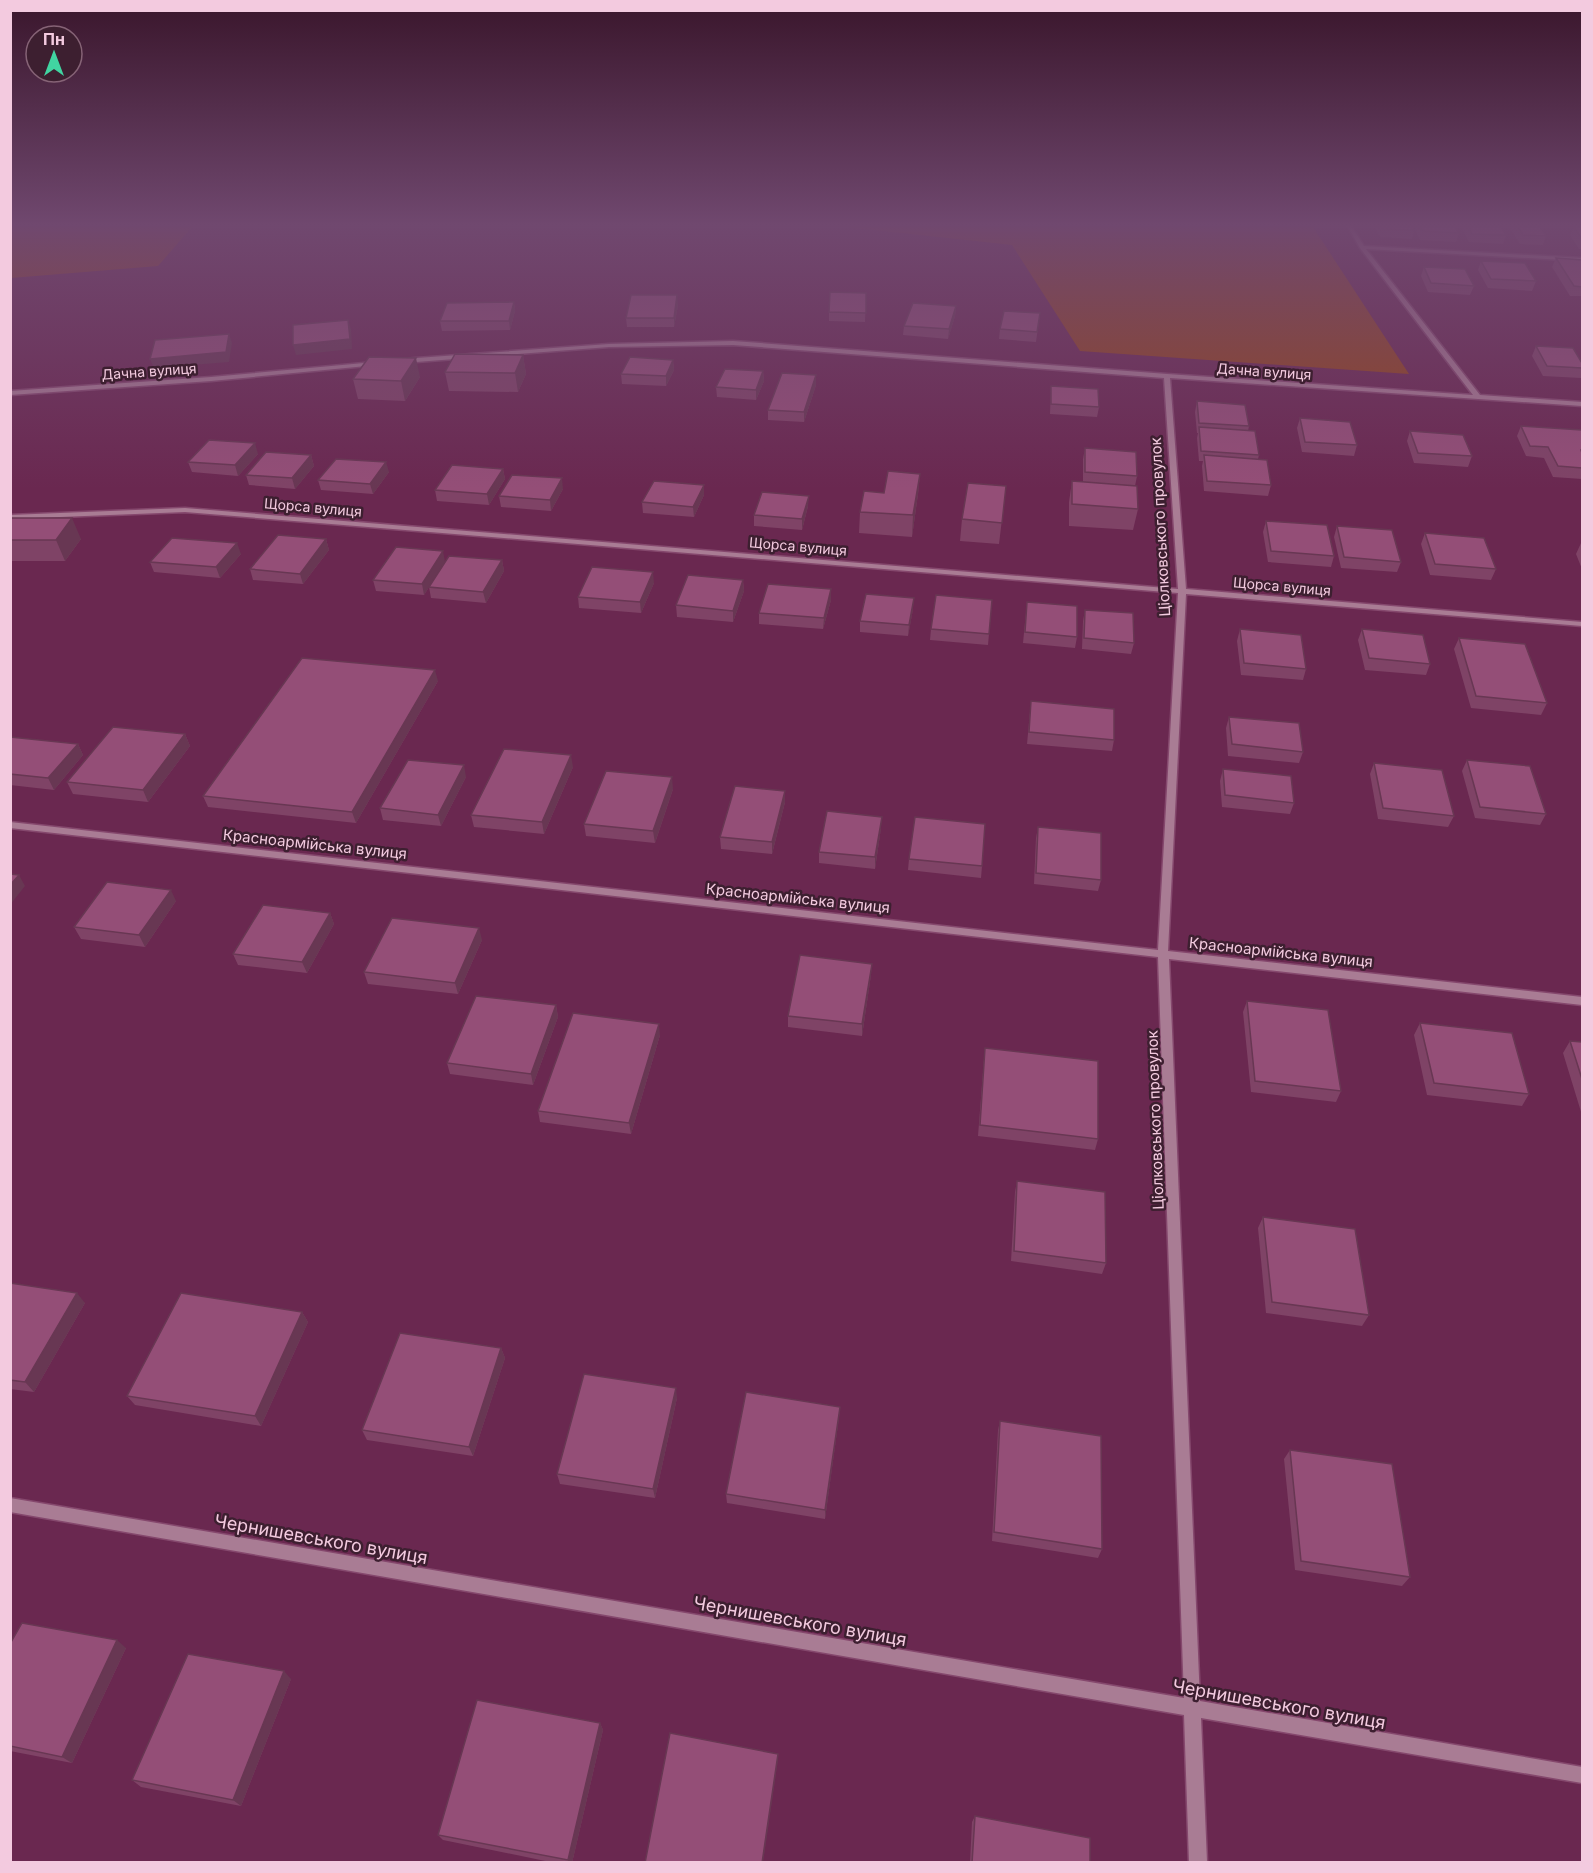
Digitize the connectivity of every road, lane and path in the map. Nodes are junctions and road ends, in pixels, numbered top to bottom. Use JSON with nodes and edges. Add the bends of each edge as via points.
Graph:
{"nodes":[{"id":1,"x":1414,"y":314,"type":"edge"},
{"id":2,"x":400,"y":362,"type":"edge"},
{"id":3,"x":388,"y":363,"type":"edge"},
{"id":4,"x":1167,"y":376,"type":"junction"},
{"id":5,"x":10,"y":393,"type":"edge"},
{"id":6,"x":1478,"y":397,"type":"junction"},
{"id":7,"x":1582,"y":404,"type":"edge"},
{"id":8,"x":10,"y":517,"type":"edge"},
{"id":9,"x":1182,"y":591,"type":"junction"},
{"id":10,"x":1582,"y":624,"type":"edge"},
{"id":11,"x":10,"y":825,"type":"edge"},
{"id":12,"x":1163,"y":954,"type":"junction"},
{"id":13,"x":1582,"y":1001,"type":"edge"},
{"id":14,"x":10,"y":1505,"type":"edge"},
{"id":15,"x":1192,"y":1709,"type":"junction"},
{"id":16,"x":1582,"y":1775,"type":"edge"},
{"id":17,"x":1198,"y":1863,"type":"edge"}],
"edges":[{"from":1,"to":6,"type":"street"},
{"from":2,"to":4,"type":"street","name":"Дачна вулиця","via":[[680,342]]},
{"from":3,"to":5,"type":"street","name":"Дачна вулиця"},
{"from":4,"to":6,"type":"street","name":"Дачна вулиця"},
{"from":4,"to":9,"type":"street","name":"Ціолковського провулок"},
{"from":6,"to":7,"type":"street","name":"Дачна вулиця"},
{"from":8,"to":9,"type":"street","name":"Щорса вулиця","via":[[185,510]]},
{"from":9,"to":10,"type":"street","name":"Щорса вулиця"},
{"from":9,"to":12,"type":"street","name":"Ціолковського провулок"},
{"from":11,"to":12,"type":"street","name":"Красноармійська вулиця"},
{"from":12,"to":13,"type":"street","name":"Красноармійська вулиця"},
{"from":12,"to":15,"type":"street","name":"Ціолковського провулок"},
{"from":14,"to":15,"type":"street","name":"Чернишевського вулиця"},
{"from":15,"to":16,"type":"street","name":"Чернишевського вулиця"},
{"from":15,"to":17,"type":"street","name":"Ціолковського провулок"}]}
